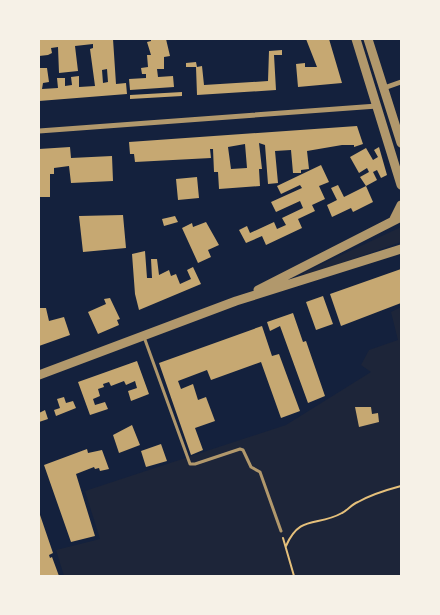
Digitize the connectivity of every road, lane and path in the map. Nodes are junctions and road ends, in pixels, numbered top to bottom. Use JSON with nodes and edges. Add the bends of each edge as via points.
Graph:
{"nodes":[{"id":1,"x":356,"y":39,"type":"edge"},
{"id":2,"x":368,"y":39,"type":"edge"},
{"id":3,"x":401,"y":82,"type":"edge"},
{"id":4,"x":384,"y":88,"type":"junction"},
{"id":5,"x":377,"y":106,"type":"junction"},
{"id":6,"x":39,"y":131,"type":"edge"},
{"id":7,"x":401,"y":143,"type":"edge"},
{"id":8,"x":401,"y":186,"type":"edge"},
{"id":9,"x":401,"y":205,"type":"edge"},
{"id":10,"x":401,"y":216,"type":"edge"},
{"id":11,"x":392,"y":222,"type":"junction"},
{"id":12,"x":401,"y":249,"type":"edge"},
{"id":13,"x":236,"y":302,"type":"junction"},
{"id":14,"x":144,"y":336,"type":"junction"},
{"id":15,"x":39,"y":375,"type":"edge"},
{"id":16,"x":401,"y":486,"type":"edge"},
{"id":17,"x":281,"y":531,"type":"joint"},
{"id":18,"x":286,"y":546,"type":"junction"},
{"id":19,"x":294,"y":576,"type":"edge"}],
"edges":[{"from":1,"to":5,"type":"street"},
{"from":2,"to":4,"type":"street"},
{"from":3,"to":4,"type":"street"},
{"from":4,"to":7,"type":"street"},
{"from":5,"to":6,"type":"street"},
{"from":5,"to":8,"type":"street"},
{"from":9,"to":11,"type":"street"},
{"from":10,"to":11,"type":"street"},
{"from":11,"to":13,"type":"street"},
{"from":12,"to":13,"type":"street"},
{"from":13,"to":14,"type":"street"},
{"from":14,"to":15,"type":"street"},
{"from":14,"to":17,"type":"lane","via":[[190,464],[243,450],[252,467],[260,472]]},
{"from":16,"to":18,"type":"path","via":[[356,502],[342,513],[304,524],[292,533]]},
{"from":17,"to":18,"type":"path"},
{"from":18,"to":19,"type":"path"}]}
